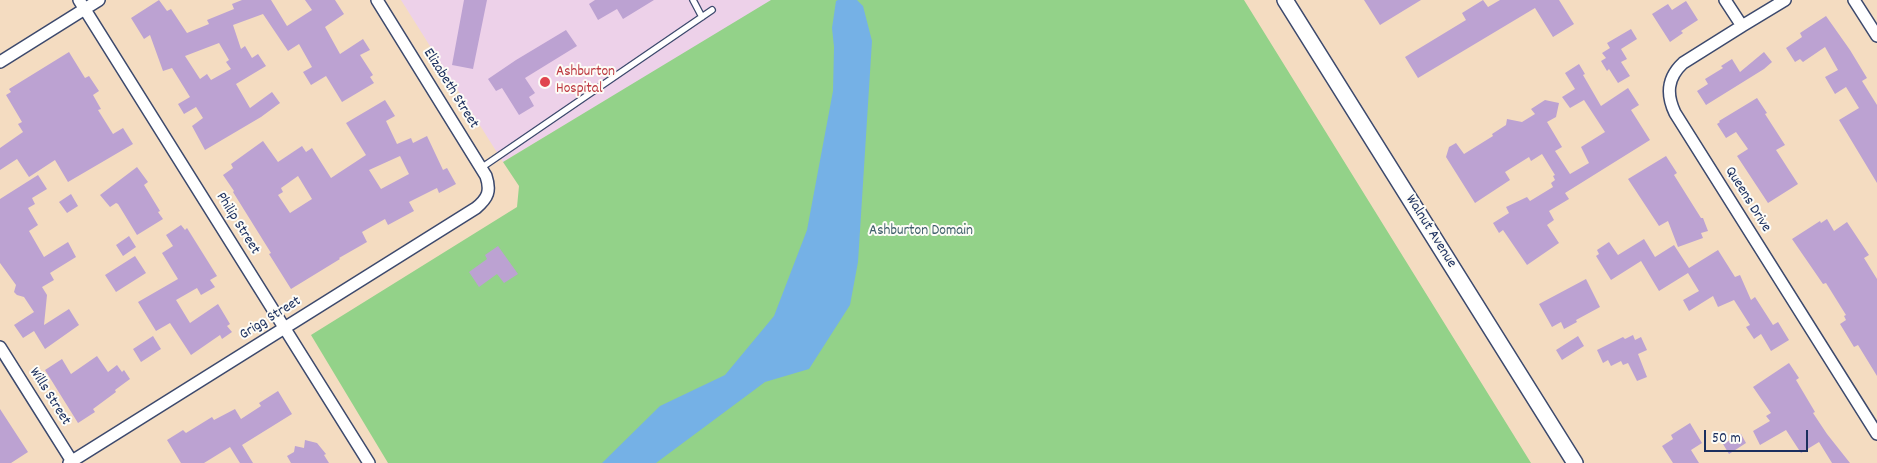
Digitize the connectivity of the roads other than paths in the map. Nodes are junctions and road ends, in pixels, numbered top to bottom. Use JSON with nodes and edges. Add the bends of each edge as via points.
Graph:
{"nodes":[{"id":1,"x":99,"y":0,"type":"edge"},
{"id":2,"x":377,"y":0,"type":"edge"},
{"id":3,"x":693,"y":0,"type":"edge"},
{"id":4,"x":1285,"y":0,"type":"edge"},
{"id":5,"x":1725,"y":0,"type":"edge"},
{"id":6,"x":1785,"y":0,"type":"edge"},
{"id":7,"x":1854,"y":0,"type":"edge"},
{"id":8,"x":82,"y":4,"type":"edge"},
{"id":9,"x":712,"y":10,"type":"dead end"},
{"id":10,"x":702,"y":17,"type":"junction"},
{"id":11,"x":1742,"y":26,"type":"junction"},
{"id":12,"x":1877,"y":36,"type":"edge"},
{"id":13,"x":0,"y":62,"type":"edge"},
{"id":14,"x":480,"y":168,"type":"junction"},
{"id":15,"x":487,"y":197,"type":"joint"},
{"id":16,"x":284,"y":328,"type":"junction"},
{"id":17,"x":0,"y":347,"type":"edge"},
{"id":18,"x":1877,"y":434,"type":"edge"},
{"id":19,"x":71,"y":462,"type":"edge"},
{"id":20,"x":369,"y":463,"type":"edge"},
{"id":21,"x":1575,"y":463,"type":"edge"}],
"edges":[{"from":1,"to":8,"type":"street"},
{"from":2,"to":14,"type":"street","name":"Elizabeth Street"},
{"from":3,"to":10,"type":"lane"},
{"from":4,"to":21,"type":"main road","name":"Walnut Avenue"},
{"from":5,"to":11,"type":"street"},
{"from":6,"to":11,"type":"street","name":"Queens Drive"},
{"from":7,"to":12,"type":"street"},
{"from":8,"to":13,"type":"street"},
{"from":8,"to":16,"type":"street","name":"Philip Street"},
{"from":9,"to":10,"type":"lane"},
{"from":10,"to":14,"type":"lane"},
{"from":11,"to":18,"type":"street","name":"Queens Drive","via":[[1676,69],[1671,78],[1670,102]]},
{"from":14,"to":15,"type":"street","name":"Elizabeth Street","via":[[489,185]]},
{"from":15,"to":16,"type":"street","name":"Grigg Street","via":[[476,208]]},
{"from":16,"to":19,"type":"street","name":"Grigg Street"},
{"from":16,"to":20,"type":"street","name":"Philip Street"},
{"from":17,"to":19,"type":"street","name":"Wills Street"}]}
